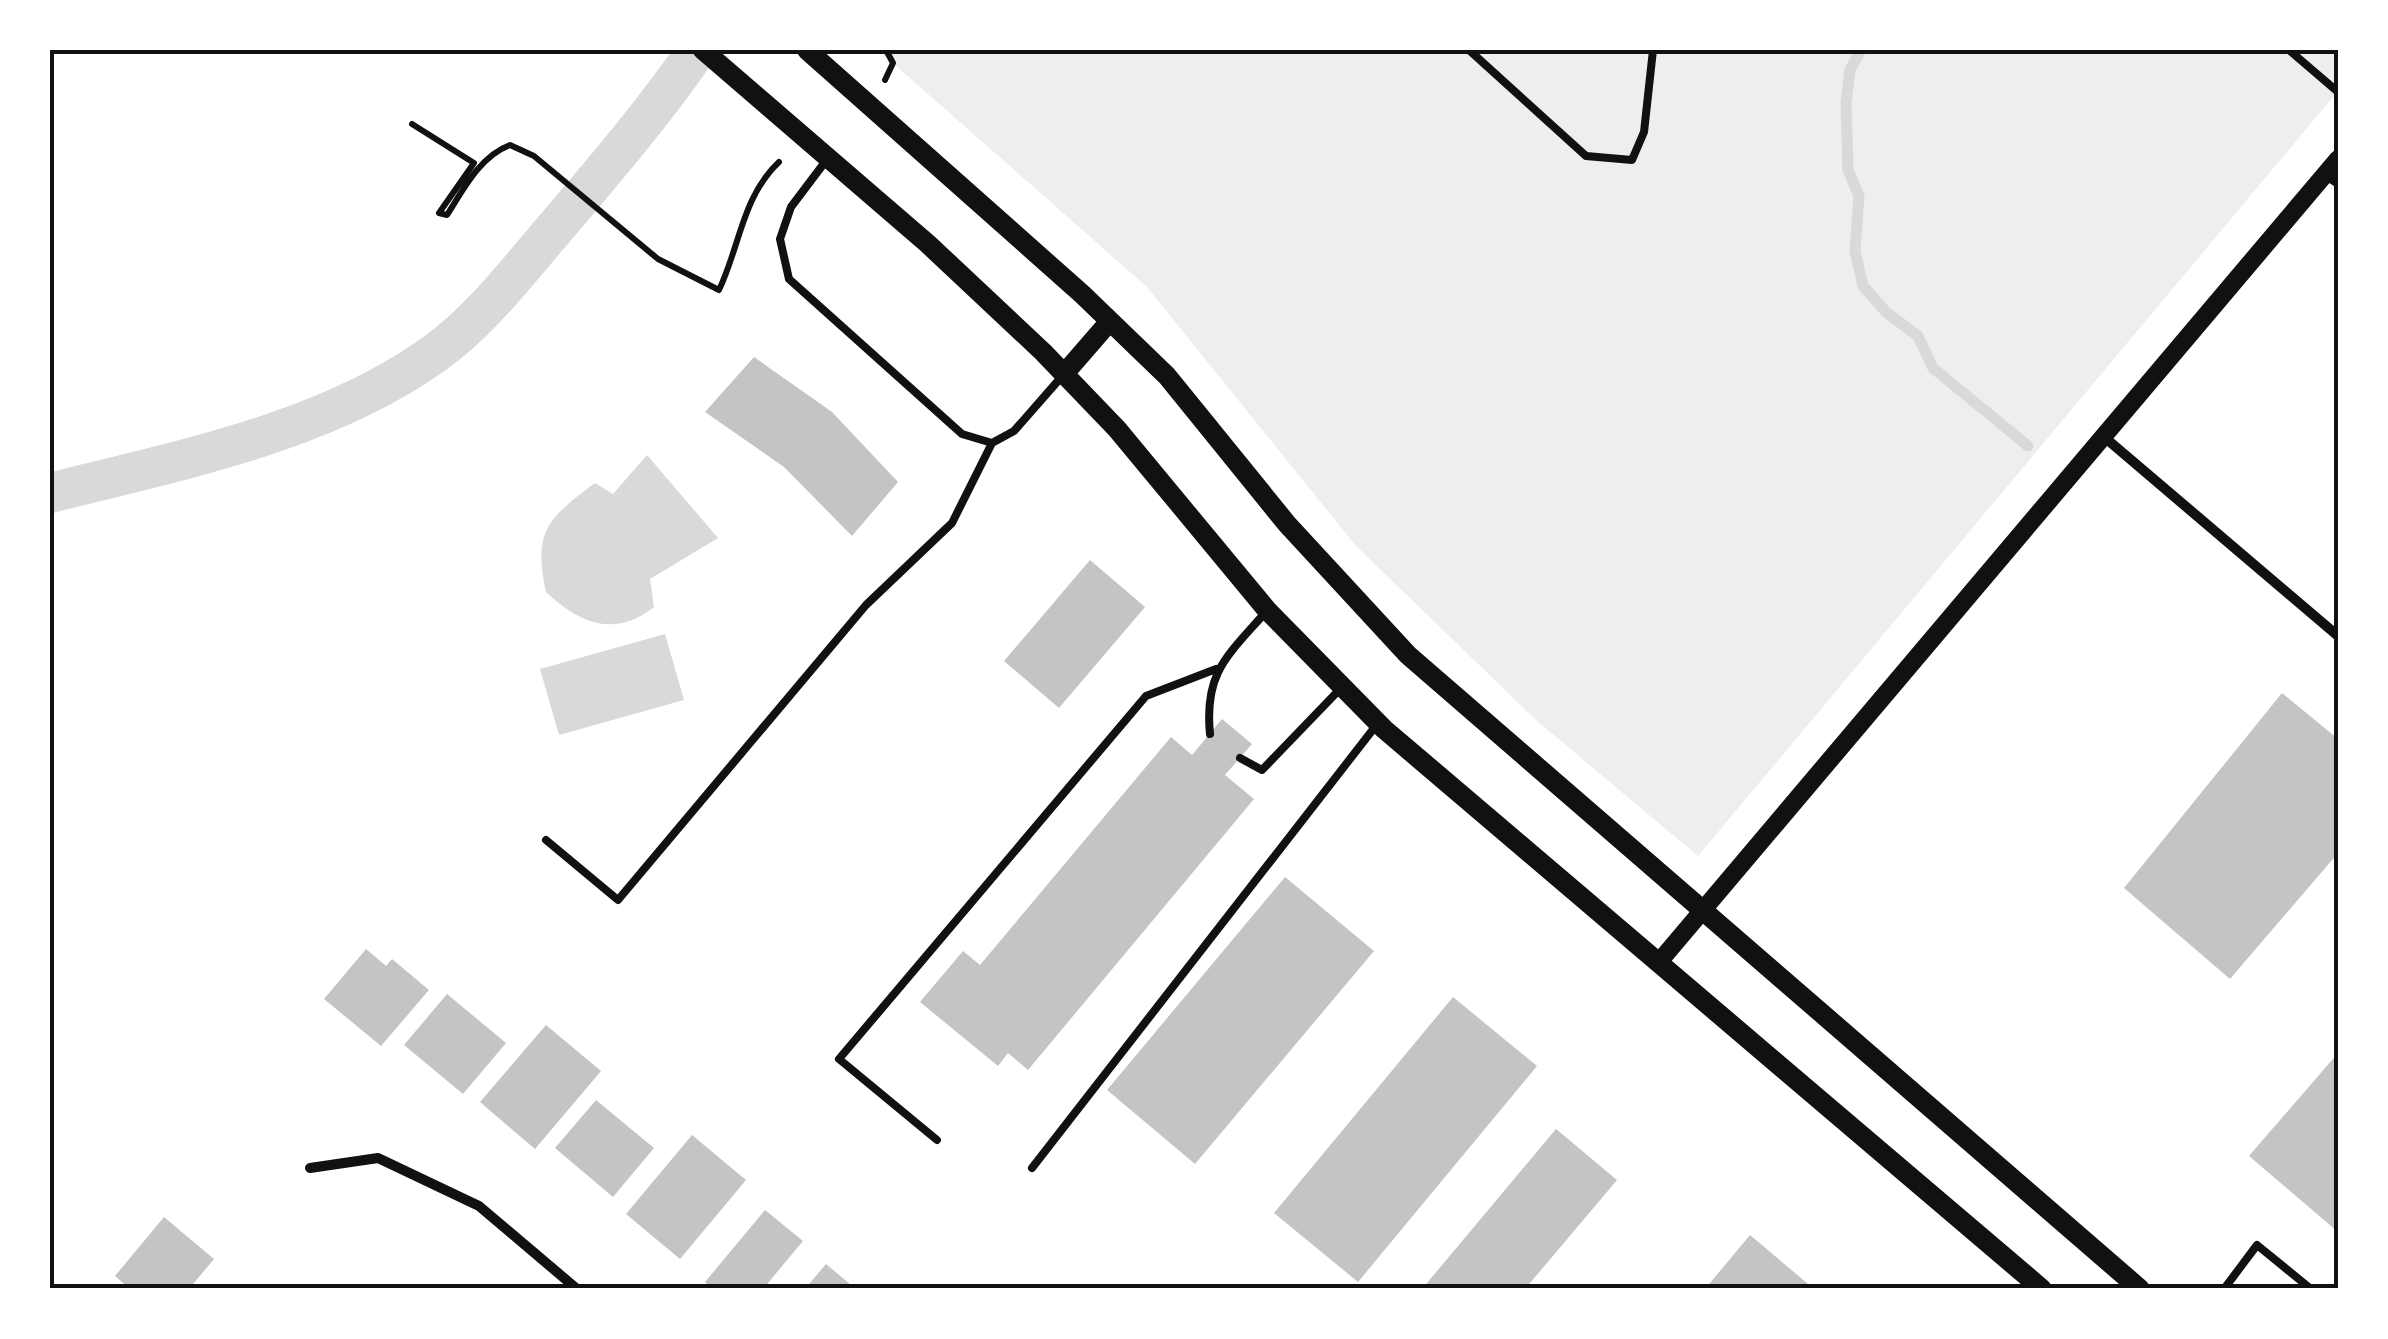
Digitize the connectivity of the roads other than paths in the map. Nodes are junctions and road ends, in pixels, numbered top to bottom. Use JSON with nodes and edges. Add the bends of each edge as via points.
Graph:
{"nodes":[{"id":1,"x":703,"y":50,"type":"edge"},
{"id":2,"x":807,"y":50,"type":"edge"},
{"id":3,"x":1469,"y":50,"type":"edge"},
{"id":4,"x":1654,"y":50,"type":"edge"},
{"id":5,"x":2289,"y":50,"type":"edge"},
{"id":6,"x":2338,"y":92,"type":"edge"},
{"id":7,"x":828,"y":158,"type":"junction"},
{"id":8,"x":2338,"y":158,"type":"edge"},
{"id":9,"x":2331,"y":180,"type":"edge"},
{"id":10,"x":1110,"y":321,"type":"junction"},
{"id":11,"x":1064,"y":374,"type":"junction"},
{"id":12,"x":2102,"y":436,"type":"junction"},
{"id":13,"x":992,"y":442,"type":"junction"},
{"id":14,"x":1267,"y":610,"type":"junction"},
{"id":15,"x":2338,"y":636,"type":"edge"},
{"id":16,"x":1216,"y":669,"type":"junction"},
{"id":17,"x":1342,"y":688,"type":"junction"},
{"id":18,"x":1378,"y":723,"type":"junction"},
{"id":19,"x":1210,"y":734,"type":"dead end"},
{"id":20,"x":1240,"y":758,"type":"dead end"},
{"id":21,"x":546,"y":840,"type":"dead end"},
{"id":22,"x":1699,"y":910,"type":"junction"},
{"id":23,"x":1659,"y":962,"type":"junction"},
{"id":24,"x":937,"y":1140,"type":"dead end"},
{"id":25,"x":310,"y":1168,"type":"dead end"},
{"id":26,"x":1032,"y":1168,"type":"dead end"},
{"id":27,"x":577,"y":1289,"type":"edge"},
{"id":28,"x":2042,"y":1289,"type":"edge"},
{"id":29,"x":2140,"y":1289,"type":"edge"},
{"id":30,"x":2224,"y":1289,"type":"edge"},
{"id":31,"x":2311,"y":1289,"type":"edge"}],
"edges":[{"from":1,"to":7,"type":"main road"},
{"from":2,"to":10,"type":"main road"},
{"from":3,"to":4,"type":"lane","via":[[1586,156],[1632,160],[1644,132]]},
{"from":5,"to":6,"type":"lane"},
{"from":7,"to":11,"type":"main road"},
{"from":7,"to":13,"type":"lane","via":[[791,207],[780,240],[789,280],[962,434]]},
{"from":8,"to":9,"type":"street"},
{"from":9,"to":12,"type":"street"},
{"from":10,"to":11,"type":"main road"},
{"from":10,"to":22,"type":"main road","via":[[1167,376],[1287,524],[1408,654]]},
{"from":11,"to":13,"type":"lane","via":[[1014,431]]},
{"from":11,"to":14,"type":"main road"},
{"from":12,"to":15,"type":"street"},
{"from":12,"to":22,"type":"street"},
{"from":13,"to":21,"type":"lane","via":[[952,523],[866,606],[618,900]]},
{"from":14,"to":16,"type":"lane"},
{"from":14,"to":17,"type":"main road"},
{"from":16,"to":19,"type":"lane","via":[[1207,703]]},
{"from":16,"to":24,"type":"lane","via":[[1146,696],[839,1059]]},
{"from":17,"to":18,"type":"main road"},
{"from":17,"to":20,"type":"lane","via":[[1262,770]]},
{"from":18,"to":23,"type":"main road"},
{"from":18,"to":26,"type":"lane"},
{"from":22,"to":23,"type":"street"},
{"from":22,"to":29,"type":"main road"},
{"from":23,"to":28,"type":"main road"},
{"from":25,"to":27,"type":"street","via":[[378,1158],[478,1206]]},
{"from":30,"to":31,"type":"lane","via":[[2258,1245]]}]}
